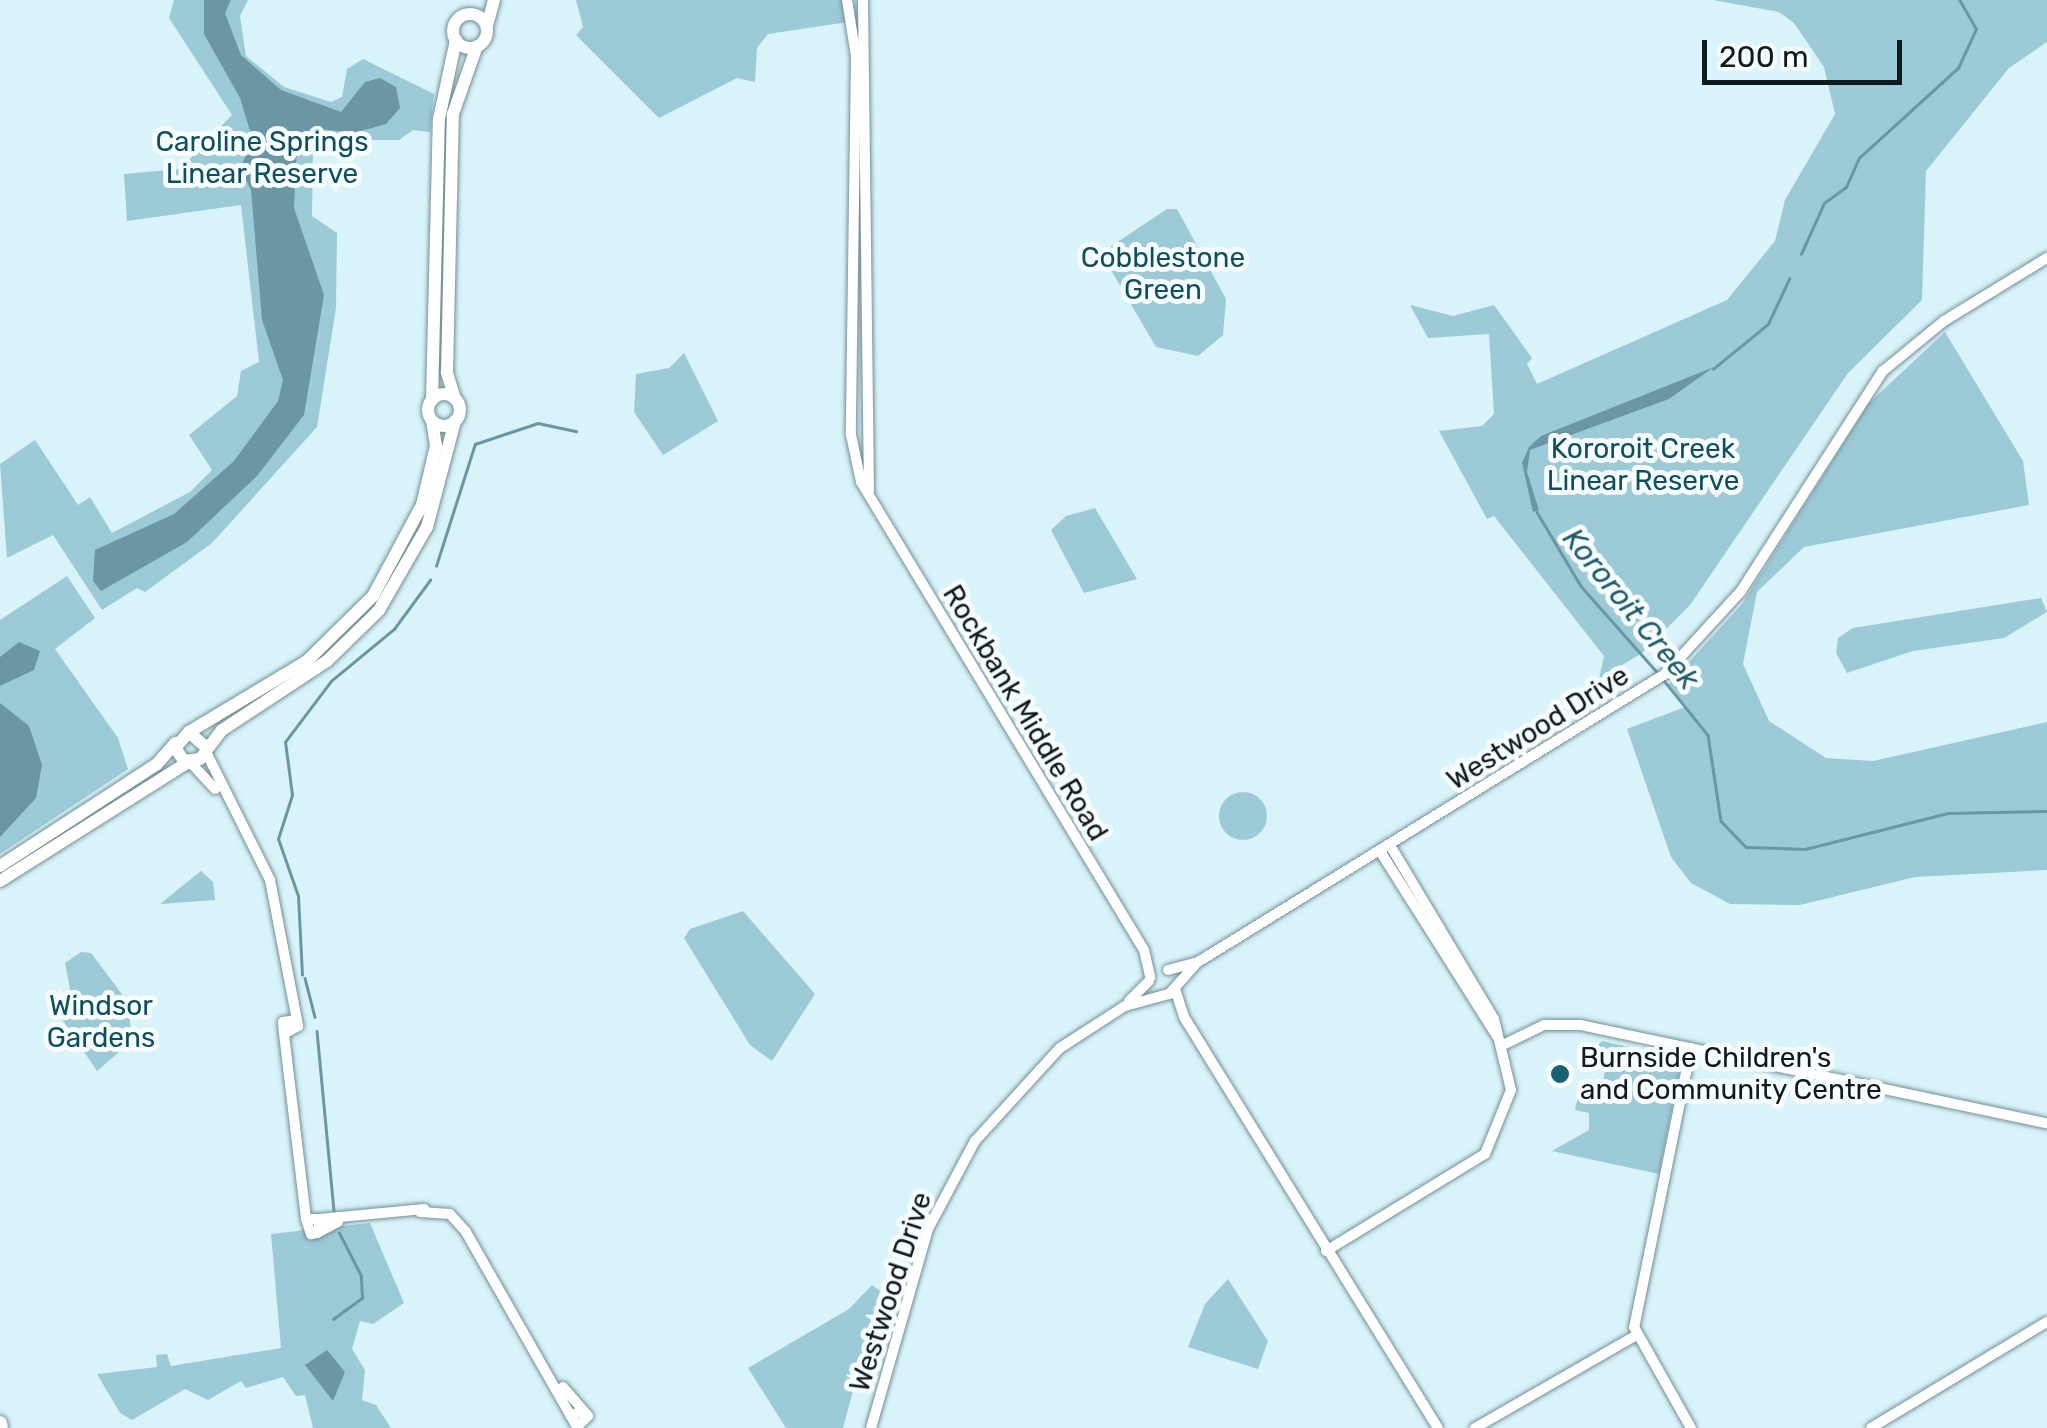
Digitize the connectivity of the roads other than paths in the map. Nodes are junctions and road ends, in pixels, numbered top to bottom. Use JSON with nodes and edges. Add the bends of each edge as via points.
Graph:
{"nodes":[{"id":1,"x":478,"y":0,"type":"edge"},
{"id":2,"x":494,"y":0,"type":"edge"},
{"id":3,"x":848,"y":0,"type":"edge"},
{"id":4,"x":863,"y":0,"type":"edge"},
{"id":5,"x":464,"y":15,"type":"junction"},
{"id":6,"x":866,"y":21,"type":"junction"},
{"id":7,"x":486,"y":30,"type":"junction"},
{"id":8,"x":854,"y":35,"type":"junction"},
{"id":9,"x":456,"y":40,"type":"junction"},
{"id":10,"x":477,"y":46,"type":"junction"},
{"id":11,"x":868,"y":79,"type":"junction"},
{"id":12,"x":855,"y":80,"type":"junction"},
{"id":13,"x":852,"y":200,"type":"junction"},
{"id":14,"x":866,"y":200,"type":"junction"},
{"id":15,"x":2047,"y":258,"type":"edge"},
{"id":16,"x":455,"y":399,"type":"junction"},
{"id":17,"x":432,"y":400,"type":"junction"},
{"id":18,"x":432,"y":420,"type":"junction"},
{"id":19,"x":456,"y":421,"type":"junction"},
{"id":20,"x":869,"y":498,"type":"junction"},
{"id":21,"x":407,"y":559,"type":"junction"},
{"id":22,"x":189,"y":732,"type":"junction"},
{"id":23,"x":175,"y":744,"type":"junction"},
{"id":24,"x":205,"y":749,"type":"junction"},
{"id":25,"x":189,"y":762,"type":"junction"},
{"id":26,"x":223,"y":797,"type":"junction"},
{"id":27,"x":71,"y":826,"type":"junction"},
{"id":28,"x":1384,"y":848,"type":"junction"},
{"id":29,"x":0,"y":866,"type":"edge"},
{"id":30,"x":0,"y":881,"type":"edge"},
{"id":31,"x":1144,"y":950,"type":"junction"},
{"id":32,"x":1198,"y":962,"type":"junction"},
{"id":33,"x":1167,"y":970,"type":"junction"},
{"id":34,"x":1150,"y":979,"type":"junction"},
{"id":35,"x":1176,"y":987,"type":"junction"},
{"id":36,"x":1161,"y":995,"type":"junction"},
{"id":37,"x":1125,"y":1006,"type":"junction"},
{"id":38,"x":1184,"y":1018,"type":"junction"},
{"id":39,"x":1504,"y":1045,"type":"junction"},
{"id":40,"x":1690,"y":1048,"type":"junction"},
{"id":41,"x":2047,"y":1123,"type":"edge"},
{"id":42,"x":1326,"y":1251,"type":"junction"},
{"id":43,"x":2047,"y":1322,"type":"edge"},
{"id":44,"x":1635,"y":1336,"type":"junction"},
{"id":45,"x":579,"y":1423,"type":"edge"},
{"id":46,"x":559,"y":1428,"type":"edge"},
{"id":47,"x":871,"y":1428,"type":"edge"},
{"id":48,"x":1438,"y":1428,"type":"edge"},
{"id":49,"x":1475,"y":1428,"type":"edge"},
{"id":50,"x":1691,"y":1428,"type":"edge"},
{"id":51,"x":1871,"y":1428,"type":"edge"}],
"edges":[{"from":1,"to":5,"type":"main road"},
{"from":2,"to":7,"type":"main road"},
{"from":3,"to":8,"type":"street","name":"Rockbank Middle Road"},
{"from":4,"to":6,"type":"street"},
{"from":5,"to":7,"type":"main road","via":[[479,17]]},
{"from":5,"to":9,"type":"main road","via":[[454,26]]},
{"from":6,"to":8,"type":"street"},
{"from":6,"to":11,"type":"street"},
{"from":7,"to":10,"type":"main road"},
{"from":8,"to":12,"type":"street","name":"Rockbank Middle Road"},
{"from":9,"to":10,"type":"main road"},
{"from":9,"to":17,"type":"main road","via":[[440,119]]},
{"from":10,"to":16,"type":"main road","via":[[453,114],[447,372]]},
{"from":11,"to":12,"type":"street"},
{"from":11,"to":14,"type":"street"},
{"from":12,"to":13,"type":"street","name":"Rockbank Middle Road"},
{"from":13,"to":14,"type":"street"},
{"from":13,"to":20,"type":"street","name":"Rockbank Middle Road","via":[[852,435]]},
{"from":14,"to":20,"type":"street"},
{"from":15,"to":28,"type":"street","name":"Westwood Drive","via":[[1944,321],[1884,372],[1741,591],[1692,650],[1638,695]]},
{"from":16,"to":17,"type":"main road"},
{"from":16,"to":19,"type":"main road"},
{"from":17,"to":18,"type":"main road"},
{"from":18,"to":19,"type":"main road"},
{"from":18,"to":21,"type":"main road","via":[[435,454]]},
{"from":19,"to":21,"type":"main road"},
{"from":20,"to":31,"type":"street","name":"Rockbank Middle Road"},
{"from":21,"to":22,"type":"main road","via":[[332,641]]},
{"from":21,"to":24,"type":"main road","via":[[338,652]]},
{"from":22,"to":23,"type":"main road"},
{"from":22,"to":24,"type":"main road"},
{"from":23,"to":25,"type":"main road"},
{"from":23,"to":27,"type":"main road"},
{"from":24,"to":25,"type":"main road"},
{"from":24,"to":26,"type":"street"},
{"from":25,"to":26,"type":"street"},
{"from":25,"to":27,"type":"main road"},
{"from":26,"to":45,"type":"street","via":[[270,880],[316,1221],[450,1214]]},
{"from":27,"to":29,"type":"main road"},
{"from":27,"to":30,"type":"main road"},
{"from":28,"to":32,"type":"street","name":"Westwood Drive"},
{"from":28,"to":39,"type":"street"},
{"from":31,"to":33,"type":"street","name":"Rockbank Middle Road"},
{"from":31,"to":34,"type":"street","name":"Rockbank Middle Road"},
{"from":32,"to":33,"type":"street","name":"Westwood Drive"},
{"from":32,"to":35,"type":"street","name":"Westwood Drive"},
{"from":33,"to":34,"type":"street","name":"Westwood Drive"},
{"from":33,"to":35,"type":"street","name":"Rockbank Middle Road"},
{"from":34,"to":36,"type":"street"},
{"from":34,"to":37,"type":"street","name":"Westwood Drive"},
{"from":35,"to":36,"type":"street","name":"Westwood Drive"},
{"from":35,"to":38,"type":"street"},
{"from":36,"to":37,"type":"street","name":"Westwood Drive"},
{"from":36,"to":38,"type":"street"},
{"from":37,"to":47,"type":"street","name":"Westwood Drive","via":[[1026,1078],[962,1160],[928,1229]]},
{"from":38,"to":42,"type":"street"},
{"from":39,"to":40,"type":"street","via":[[1562,1024]]},
{"from":39,"to":42,"type":"street","via":[[1511,1090],[1490,1149]]},
{"from":40,"to":41,"type":"street"},
{"from":40,"to":44,"type":"street"},
{"from":42,"to":48,"type":"street"},
{"from":43,"to":51,"type":"street"},
{"from":44,"to":49,"type":"street"},
{"from":44,"to":50,"type":"street"},
{"from":45,"to":46,"type":"street"}]}
